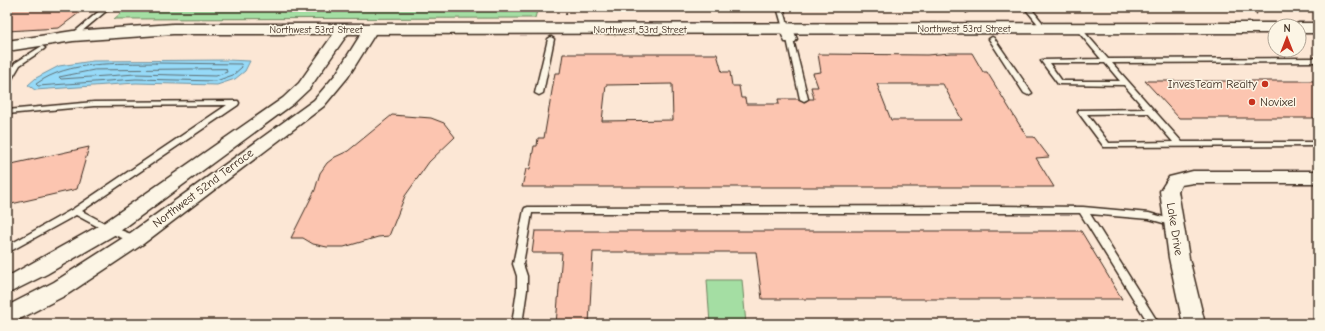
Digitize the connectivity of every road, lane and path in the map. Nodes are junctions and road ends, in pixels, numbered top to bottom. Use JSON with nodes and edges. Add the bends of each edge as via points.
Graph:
{"nodes":[{"id":1,"x":108,"y":7,"type":"edge"},
{"id":2,"x":780,"y":7,"type":"edge"},
{"id":3,"x":1027,"y":7,"type":"edge"},
{"id":4,"x":1044,"y":28,"type":"junction"},
{"id":5,"x":1267,"y":28,"type":"edge"},
{"id":6,"x":1307,"y":28,"type":"edge"},
{"id":7,"x":1318,"y":28,"type":"edge"},
{"id":8,"x":1082,"y":33,"type":"junction"},
{"id":9,"x":341,"y":34,"type":"junction"},
{"id":10,"x":368,"y":34,"type":"junction"},
{"id":11,"x":788,"y":34,"type":"junction"},
{"id":12,"x":73,"y":36,"type":"junction"},
{"id":13,"x":1267,"y":38,"type":"edge"},
{"id":14,"x":1307,"y":38,"type":"edge"},
{"id":15,"x":1318,"y":38,"type":"edge"},
{"id":16,"x":551,"y":39,"type":"junction"},
{"id":17,"x":992,"y":39,"type":"junction"},
{"id":18,"x":7,"y":46,"type":"edge"},
{"id":19,"x":42,"y":48,"type":"junction"},
{"id":20,"x":7,"y":54,"type":"edge"},
{"id":21,"x":1318,"y":60,"type":"edge"},
{"id":22,"x":1107,"y":61,"type":"junction"},
{"id":23,"x":7,"y":82,"type":"edge"},
{"id":24,"x":1126,"y":83,"type":"junction"},
{"id":25,"x":539,"y":93,"type":"dead end"},
{"id":26,"x":1028,"y":93,"type":"dead end"},
{"id":27,"x":804,"y":98,"type":"dead end"},
{"id":28,"x":1151,"y":111,"type":"junction"},
{"id":29,"x":7,"y":112,"type":"edge"},
{"id":30,"x":251,"y":128,"type":"junction"},
{"id":31,"x":276,"y":135,"type":"junction"},
{"id":32,"x":1180,"y":144,"type":"junction"},
{"id":33,"x":1318,"y":144,"type":"edge"},
{"id":34,"x":1318,"y":177,"type":"edge"},
{"id":35,"x":1083,"y":210,"type":"junction"},
{"id":36,"x":76,"y":211,"type":"junction"},
{"id":37,"x":1175,"y":224,"type":"junction"},
{"id":38,"x":109,"y":229,"type":"junction"},
{"id":39,"x":136,"y":239,"type":"junction"},
{"id":40,"x":7,"y":250,"type":"edge"},
{"id":41,"x":7,"y":286,"type":"edge"},
{"id":42,"x":7,"y":316,"type":"edge"},
{"id":43,"x":517,"y":324,"type":"edge"},
{"id":44,"x":1154,"y":324,"type":"edge"},
{"id":45,"x":1194,"y":324,"type":"edge"}],
"edges":[{"from":1,"to":12,"type":"lane"},
{"from":2,"to":11,"type":"lane"},
{"from":3,"to":4,"type":"lane"},
{"from":4,"to":8,"type":"street","name":"Northwest 53rd Street"},
{"from":4,"to":11,"type":"street","name":"Northwest 53rd Street"},
{"from":5,"to":8,"type":"street","name":"Northwest 53rd Street"},
{"from":6,"to":7,"type":"street"},
{"from":8,"to":13,"type":"street","name":"Northwest 53rd Street"},
{"from":8,"to":17,"type":"street","name":"Northwest 53rd Street"},
{"from":8,"to":22,"type":"lane"},
{"from":9,"to":10,"type":"street","name":"Northwest 53rd Street"},
{"from":9,"to":12,"type":"street","name":"Northwest 53rd Street","via":[[173,29]]},
{"from":9,"to":19,"type":"street","name":"Northwest 53rd Street","via":[[164,39]]},
{"from":9,"to":30,"type":"street","name":"Northwest 52nd Terrace","via":[[304,86]]},
{"from":10,"to":11,"type":"street","name":"Northwest 53rd Street"},
{"from":10,"to":16,"type":"street","name":"Northwest 53rd Street"},
{"from":10,"to":31,"type":"street","name":"Northwest 52nd Terrace","via":[[335,86],[319,103]]},
{"from":11,"to":16,"type":"street","name":"Northwest 53rd Street"},
{"from":11,"to":17,"type":"street","name":"Northwest 53rd Street"},
{"from":11,"to":27,"type":"lane"},
{"from":12,"to":18,"type":"street","name":"Northwest 53rd Street"},
{"from":12,"to":19,"type":"street"},
{"from":14,"to":15,"type":"street"},
{"from":16,"to":25,"type":"lane"},
{"from":17,"to":26,"type":"lane"},
{"from":19,"to":20,"type":"street","name":"Northwest 53rd Street"},
{"from":19,"to":23,"type":"lane","via":[[17,64]]},
{"from":21,"to":22,"type":"lane"},
{"from":22,"to":24,"type":"lane"},
{"from":22,"to":24,"type":"lane","via":[[1044,61],[1060,82]]},
{"from":24,"to":28,"type":"lane"},
{"from":28,"to":32,"type":"lane"},
{"from":28,"to":32,"type":"lane","via":[[1082,112],[1107,145]]},
{"from":29,"to":36,"type":"lane","via":[[94,104],[235,103]]},
{"from":30,"to":31,"type":"street"},
{"from":30,"to":38,"type":"street","name":"Northwest 52nd Terrace"},
{"from":31,"to":39,"type":"street","name":"Northwest 52nd Terrace"},
{"from":32,"to":33,"type":"lane"},
{"from":34,"to":37,"type":"street","name":"Lake Drive","via":[[1193,177],[1175,181],[1169,191]]},
{"from":35,"to":37,"type":"lane","via":[[1149,216]]},
{"from":35,"to":43,"type":"lane","via":[[528,210],[518,264],[522,276],[522,290]]},
{"from":35,"to":44,"type":"lane"},
{"from":36,"to":38,"type":"lane"},
{"from":36,"to":40,"type":"lane"},
{"from":37,"to":45,"type":"street","name":"Lake Drive","via":[[1179,258]]},
{"from":38,"to":39,"type":"lane"},
{"from":38,"to":41,"type":"street","name":"Northwest 52nd Terrace"},
{"from":39,"to":42,"type":"street","name":"Northwest 52nd Terrace","via":[[61,288]]}]}
